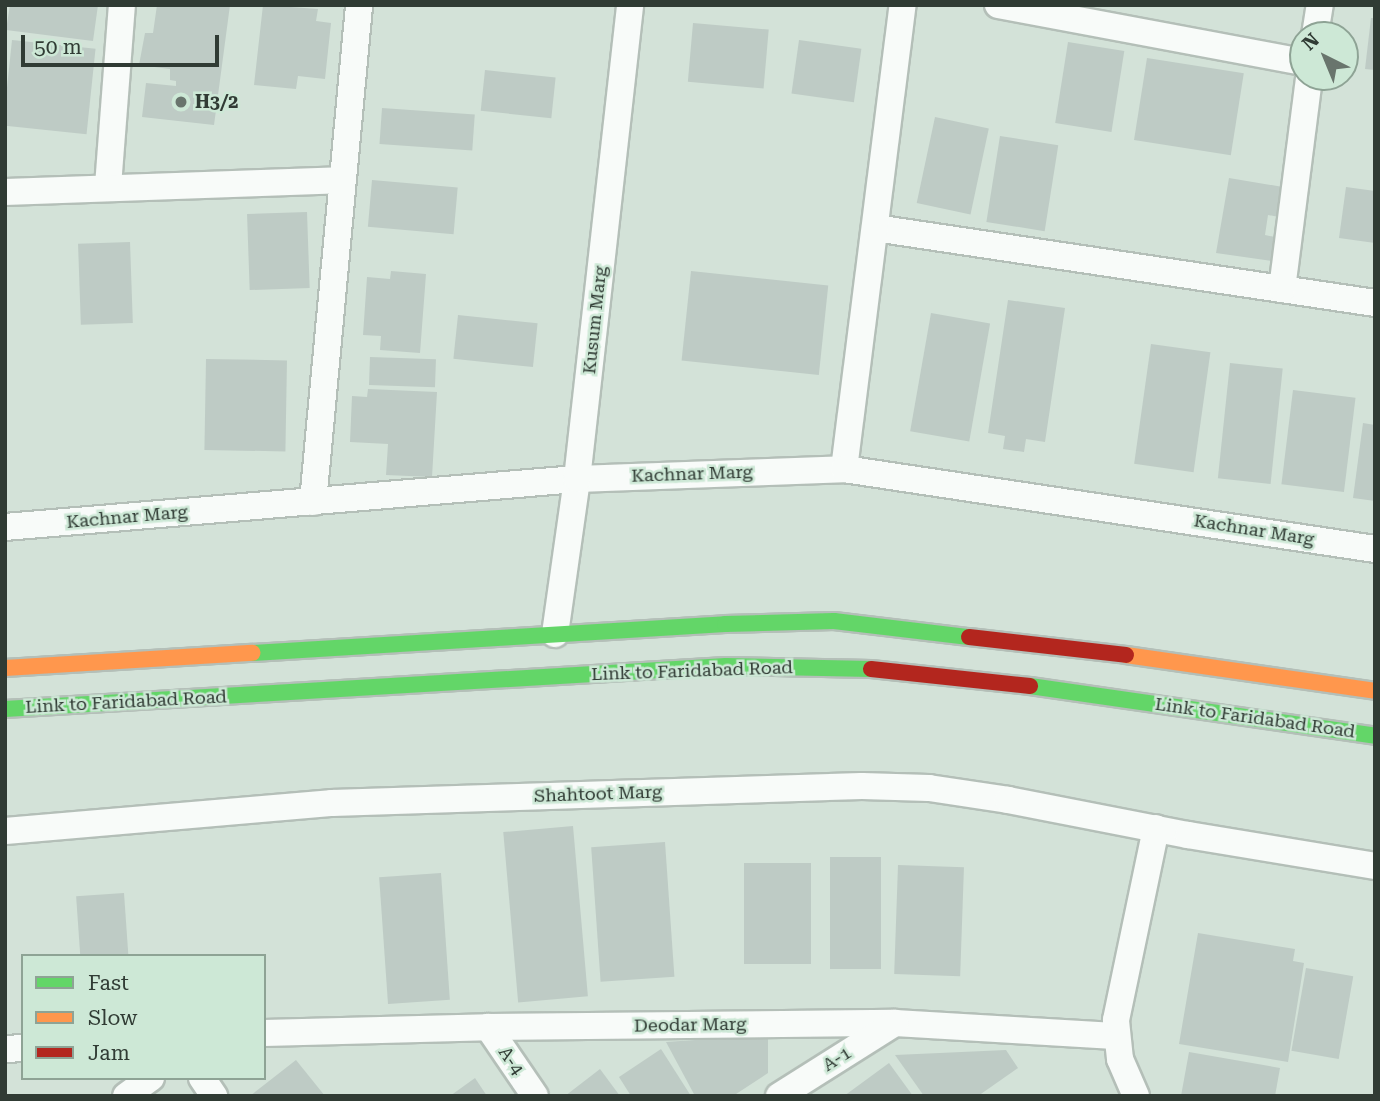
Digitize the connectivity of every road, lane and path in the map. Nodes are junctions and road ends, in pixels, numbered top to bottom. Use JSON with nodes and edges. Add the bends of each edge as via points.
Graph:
{"nodes":[{"id":1,"x":122,"y":5,"type":"edge"},
{"id":2,"x":359,"y":5,"type":"edge"},
{"id":3,"x":630,"y":5,"type":"edge"},
{"id":4,"x":903,"y":5,"type":"edge"},
{"id":5,"x":998,"y":5,"type":"edge"},
{"id":6,"x":1289,"y":59,"type":"edge"},
{"id":7,"x":1307,"y":91,"type":"edge"},
{"id":8,"x":341,"y":180,"type":"junction"},
{"id":9,"x":108,"y":186,"type":"junction"},
{"id":10,"x":5,"y":192,"type":"edge"},
{"id":11,"x":875,"y":228,"type":"junction"},
{"id":12,"x":1282,"y":289,"type":"junction"},
{"id":13,"x":1375,"y":303,"type":"edge"},
{"id":14,"x":844,"y":469,"type":"junction"},
{"id":15,"x":577,"y":479,"type":"junction"},
{"id":16,"x":313,"y":502,"type":"junction"},
{"id":17,"x":5,"y":527,"type":"edge"},
{"id":18,"x":1375,"y":549,"type":"edge"},
{"id":19,"x":555,"y":634,"type":"junction"},
{"id":20,"x":5,"y":668,"type":"edge"},
{"id":21,"x":1375,"y":691,"type":"edge"},
{"id":22,"x":5,"y":709,"type":"edge"},
{"id":23,"x":1375,"y":736,"type":"edge"},
{"id":24,"x":1156,"y":828,"type":"junction"},
{"id":25,"x":5,"y":831,"type":"edge"},
{"id":26,"x":1375,"y":866,"type":"edge"},
{"id":27,"x":895,"y":1023,"type":"junction"},
{"id":28,"x":488,"y":1027,"type":"junction"},
{"id":29,"x":266,"y":1033,"type":"edge"},
{"id":30,"x":1115,"y":1036,"type":"junction"},
{"id":31,"x":148,"y":1080,"type":"edge"},
{"id":32,"x":203,"y":1080,"type":"edge"},
{"id":33,"x":126,"y":1096,"type":"edge"},
{"id":34,"x":214,"y":1096,"type":"edge"},
{"id":35,"x":535,"y":1096,"type":"edge"},
{"id":36,"x":779,"y":1096,"type":"edge"},
{"id":37,"x":1136,"y":1096,"type":"edge"}],
"edges":[{"from":1,"to":9,"type":"street"},
{"from":2,"to":8,"type":"street"},
{"from":3,"to":15,"type":"street","name":"Kusum Marg"},
{"from":4,"to":11,"type":"street"},
{"from":5,"to":6,"type":"street"},
{"from":7,"to":12,"type":"street"},
{"from":8,"to":9,"type":"street"},
{"from":8,"to":16,"type":"street"},
{"from":9,"to":10,"type":"street"},
{"from":11,"to":12,"type":"street"},
{"from":11,"to":14,"type":"street"},
{"from":12,"to":13,"type":"street"},
{"from":14,"to":15,"type":"street","name":"Kachnar Marg"},
{"from":14,"to":18,"type":"street","name":"Kachnar Marg"},
{"from":15,"to":16,"type":"street","name":"Kachnar Marg"},
{"from":15,"to":19,"type":"street","name":"Kusum Marg"},
{"from":16,"to":17,"type":"street","name":"Kachnar Marg"},
{"from":19,"to":20,"type":"main road"},
{"from":19,"to":21,"type":"main road","via":[[834,621],[1090,650]]},
{"from":22,"to":23,"type":"main road","name":"Link to Faridabad Road","via":[[726,666],[851,667],[971,677]]},
{"from":24,"to":25,"type":"street","name":"Shahtoot Marg","via":[[929,788],[862,786],[331,803]]},
{"from":24,"to":26,"type":"street","name":"Shahtoot Marg"},
{"from":24,"to":30,"type":"street"},
{"from":27,"to":28,"type":"street","name":"Deodar Marg"},
{"from":27,"to":30,"type":"street","name":"Deodar Marg"},
{"from":27,"to":36,"type":"street","name":"A-1"},
{"from":28,"to":29,"type":"street","name":"Deodar Marg"},
{"from":28,"to":35,"type":"street","name":"A-4"},
{"from":30,"to":37,"type":"street"},
{"from":31,"to":33,"type":"street"},
{"from":32,"to":34,"type":"street"}]}
